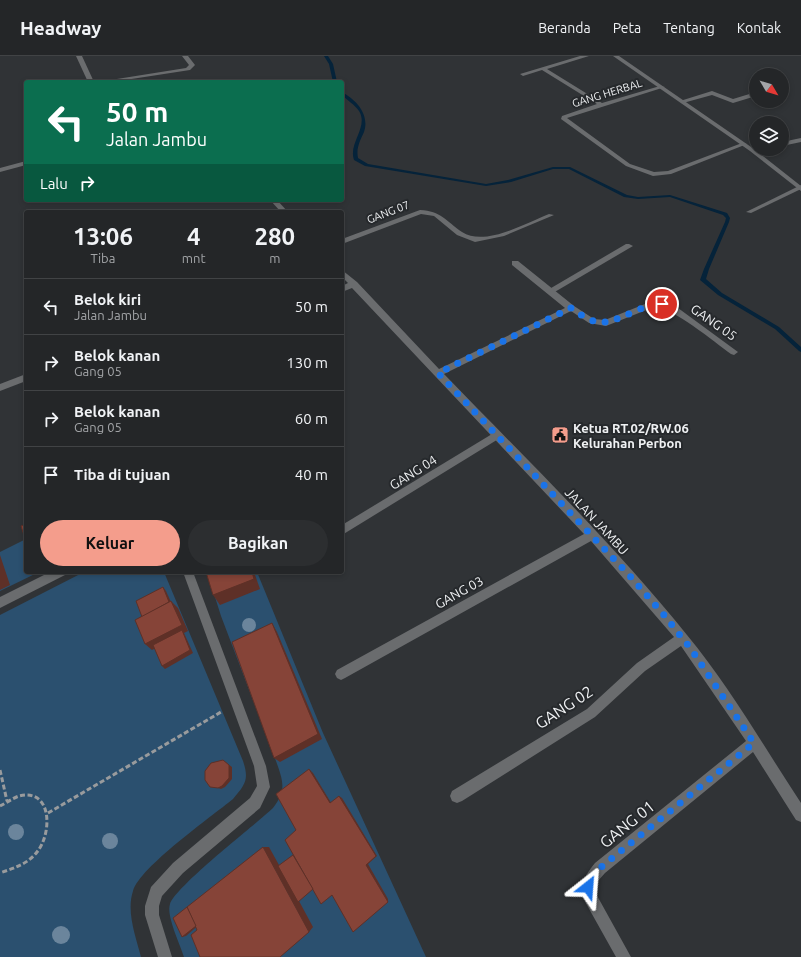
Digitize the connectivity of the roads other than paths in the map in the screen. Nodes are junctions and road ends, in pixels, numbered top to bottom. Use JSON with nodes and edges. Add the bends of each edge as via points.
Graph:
{"nodes":[{"id":1,"x":79,"y":56,"type":"edge"},
{"id":2,"x":185,"y":56,"type":"edge"},
{"id":3,"x":586,"y":56,"type":"edge"},
{"id":4,"x":616,"y":56,"type":"edge"},
{"id":5,"x":542,"y":69,"type":"junction"},
{"id":6,"x":523,"y":74,"type":"dead end"},
{"id":7,"x":90,"y":80,"type":"edge"},
{"id":8,"x":115,"y":80,"type":"edge"},
{"id":9,"x":662,"y":87,"type":"junction"},
{"id":10,"x":749,"y":96,"type":"edge"},
{"id":11,"x":683,"y":101,"type":"junction"},
{"id":12,"x":602,"y":105,"type":"junction"},
{"id":13,"x":801,"y":140,"type":"edge"},
{"id":14,"x":789,"y":143,"type":"edge"},
{"id":15,"x":744,"y":144,"type":"junction"},
{"id":16,"x":749,"y":146,"type":"edge"},
{"id":17,"x":762,"y":156,"type":"edge"},
{"id":18,"x":24,"y":164,"type":"edge"},
{"id":19,"x":0,"y":170,"type":"edge"},
{"id":20,"x":800,"y":188,"type":"edge"},
{"id":21,"x":275,"y":202,"type":"edge"},
{"id":22,"x":283,"y":210,"type":"edge"},
{"id":23,"x":749,"y":212,"type":"dead end"},
{"id":24,"x":551,"y":215,"type":"dead end"},
{"id":25,"x":344,"y":241,"type":"edge"},
{"id":26,"x":629,"y":246,"type":"dead end"},
{"id":27,"x":515,"y":262,"type":"dead end"},
{"id":28,"x":344,"y":274,"type":"edge"},
{"id":29,"x":354,"y":284,"type":"junction"},
{"id":30,"x":344,"y":288,"type":"edge"},
{"id":31,"x":550,"y":291,"type":"junction"},
{"id":32,"x":571,"y":308,"type":"junction"},
{"id":33,"x":734,"y":352,"type":"dead end"},
{"id":34,"x":438,"y":373,"type":"junction"},
{"id":35,"x":24,"y":379,"type":"edge"},
{"id":36,"x":0,"y":388,"type":"edge"},
{"id":37,"x":497,"y":435,"type":"junction"},
{"id":38,"x":344,"y":529,"type":"edge"},
{"id":39,"x":592,"y":535,"type":"junction"},
{"id":40,"x":57,"y":574,"type":"edge"},
{"id":41,"x":189,"y":574,"type":"edge"},
{"id":42,"x":0,"y":603,"type":"edge"},
{"id":43,"x":683,"y":638,"type":"junction"},
{"id":44,"x":341,"y":674,"type":"dead end"},
{"id":45,"x":754,"y":743,"type":"junction"},
{"id":46,"x":457,"y":796,"type":"dead end"},
{"id":47,"x":801,"y":815,"type":"edge"},
{"id":48,"x":166,"y":957,"type":"edge"},
{"id":49,"x":624,"y":957,"type":"edge"}],
"edges":[{"from":1,"to":7,"type":"street"},
{"from":2,"to":8,"type":"street","via":[[192,65],[184,70]]},
{"from":3,"to":5,"type":"street"},
{"from":4,"to":9,"type":"street"},
{"from":5,"to":6,"type":"street"},
{"from":5,"to":12,"type":"street"},
{"from":9,"to":11,"type":"street"},
{"from":9,"to":12,"type":"street","name":"GANG HERBAL"},
{"from":10,"to":11,"type":"street","via":[[733,101],[712,93]]},
{"from":11,"to":15,"type":"street"},
{"from":12,"to":15,"type":"street","name":"GANG HERBAL","via":[[564,119],[625,164],[653,174],[662,175]]},
{"from":13,"to":14,"type":"street"},
{"from":15,"to":16,"type":"street"},
{"from":17,"to":20,"type":"street"},
{"from":18,"to":19,"type":"street"},
{"from":20,"to":23,"type":"street"},
{"from":21,"to":22,"type":"street"},
{"from":24,"to":25,"type":"street","name":"GANG 07","via":[[481,240],[462,235],[438,215],[420,212]]},
{"from":26,"to":31,"type":"street"},
{"from":27,"to":31,"type":"street","name":"GANG 05"},
{"from":28,"to":29,"type":"street","name":"JALAN JAMBU"},
{"from":29,"to":30,"type":"street"},
{"from":29,"to":34,"type":"street","name":"JALAN JAMBU"},
{"from":31,"to":32,"type":"street","name":"GANG 05"},
{"from":32,"to":33,"type":"street","name":"GANG 05","via":[[588,320],[602,323],[653,304],[662,304],[675,310]]},
{"from":32,"to":34,"type":"street"},
{"from":34,"to":37,"type":"street","name":"JALAN JAMBU"},
{"from":35,"to":36,"type":"street"},
{"from":37,"to":38,"type":"street","name":"GANG 04"},
{"from":37,"to":39,"type":"street","name":"JALAN JAMBU"},
{"from":39,"to":43,"type":"street","name":"JALAN JAMBU"},
{"from":39,"to":44,"type":"street","name":"GANG 03"},
{"from":40,"to":42,"type":"street"},
{"from":41,"to":48,"type":"street","via":[[263,775],[264,787],[256,803],[178,868],[156,892],[152,915]]},
{"from":43,"to":45,"type":"street","name":"JALAN JAMBU"},
{"from":43,"to":46,"type":"street","name":"GANG 02","via":[[641,667],[591,713]]},
{"from":45,"to":47,"type":"street","name":"JALAN JAMBU"},
{"from":45,"to":49,"type":"street","name":"GANG 01","via":[[600,868],[591,879],[588,893]]}]}
